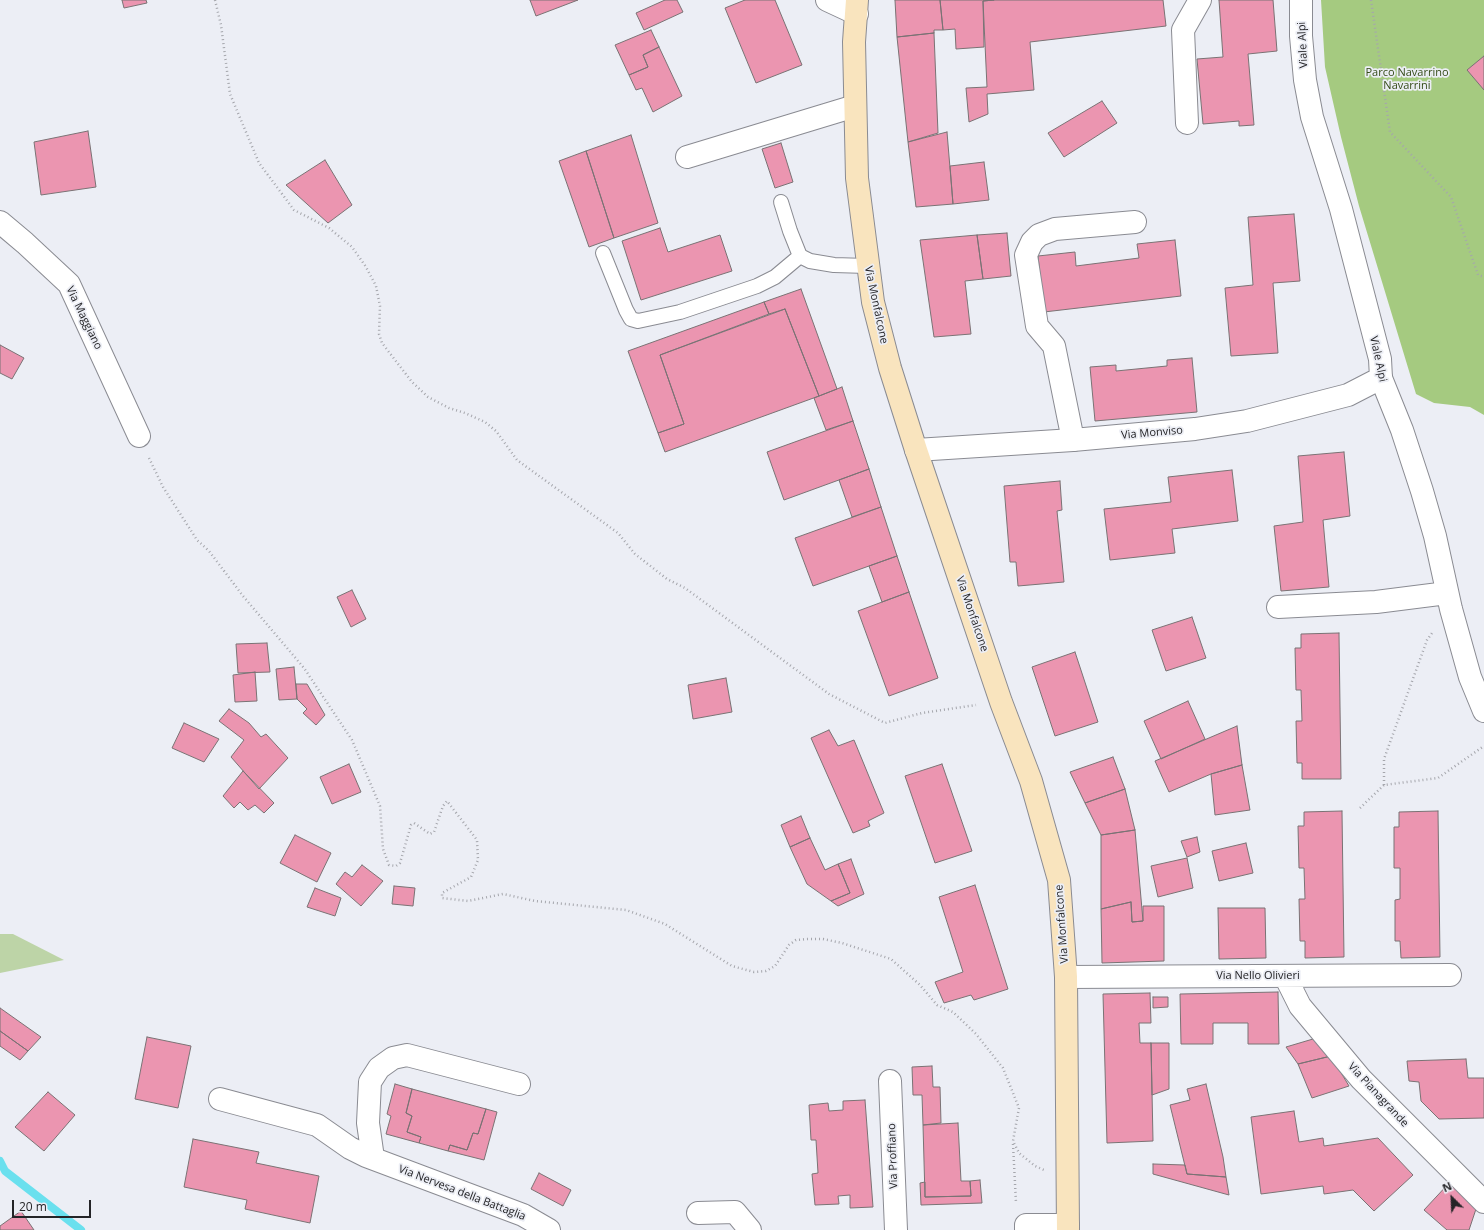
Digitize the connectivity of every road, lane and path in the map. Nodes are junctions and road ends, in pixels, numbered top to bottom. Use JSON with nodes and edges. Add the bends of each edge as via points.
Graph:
{"nodes":[{"id":1,"x":215,"y":0,"type":"edge"},
{"id":2,"x":827,"y":0,"type":"edge"},
{"id":3,"x":1200,"y":0,"type":"edge"},
{"id":4,"x":1301,"y":0,"type":"edge"},
{"id":5,"x":1371,"y":0,"type":"edge"},
{"id":6,"x":857,"y":7,"type":"edge"},
{"id":7,"x":855,"y":106,"type":"junction"},
{"id":8,"x":1187,"y":123,"type":"dead end"},
{"id":9,"x":687,"y":157,"type":"dead end"},
{"id":10,"x":781,"y":202,"type":"dead end"},
{"id":11,"x":0,"y":222,"type":"edge"},
{"id":12,"x":1135,"y":222,"type":"dead end"},
{"id":13,"x":603,"y":253,"type":"dead end"},
{"id":14,"x":800,"y":256,"type":"junction"},
{"id":15,"x":867,"y":266,"type":"junction"},
{"id":16,"x":1484,"y":277,"type":"edge"},
{"id":17,"x":1381,"y":378,"type":"junction"},
{"id":18,"x":139,"y":436,"type":"joint"},
{"id":19,"x":1073,"y":440,"type":"junction"},
{"id":20,"x":916,"y":450,"type":"junction"},
{"id":21,"x":1449,"y":601,"type":"junction"},
{"id":22,"x":1278,"y":606,"type":"dead end"},
{"id":23,"x":1001,"y":702,"type":"junction"},
{"id":24,"x":1484,"y":712,"type":"edge"},
{"id":25,"x":1484,"y":746,"type":"edge"},
{"id":26,"x":1384,"y":785,"type":"junction"},
{"id":27,"x":1360,"y":808,"type":"dead end"},
{"id":28,"x":1450,"y":975,"type":"dead end"},
{"id":29,"x":1285,"y":976,"type":"junction"},
{"id":30,"x":1066,"y":977,"type":"junction"},
{"id":31,"x":890,"y":1081,"type":"dead end"},
{"id":32,"x":519,"y":1084,"type":"dead end"},
{"id":33,"x":220,"y":1099,"type":"dead end"},
{"id":34,"x":1012,"y":1141,"type":"junction"},
{"id":35,"x":373,"y":1158,"type":"junction"},
{"id":36,"x":1068,"y":1180,"type":"junction"},
{"id":37,"x":1484,"y":1202,"type":"edge"},
{"id":38,"x":698,"y":1213,"type":"dead end"},
{"id":39,"x":1068,"y":1227,"type":"edge"},
{"id":40,"x":1026,"y":1228,"type":"edge"},
{"id":41,"x":549,"y":1230,"type":"edge"},
{"id":42,"x":750,"y":1230,"type":"edge"},
{"id":43,"x":896,"y":1230,"type":"edge"}],
"edges":[{"from":1,"to":23,"type":"path","via":[[230,94],[259,163],[294,210],[329,228],[352,247],[376,286],[380,306],[379,334],[382,343],[412,382],[428,397],[485,422],[496,431],[517,460],[618,533],[635,554],[666,579],[685,588],[829,694],[885,723],[922,713]]},
{"from":2,"to":6,"type":"street"},
{"from":3,"to":8,"type":"street","via":[[1182,30]]},
{"from":4,"to":17,"type":"street","name":"Viale Alpi","via":[[1305,80],[1312,116],[1343,217],[1380,359]]},
{"from":5,"to":16,"type":"path","via":[[1390,132],[1450,197],[1478,275]]},
{"from":6,"to":7,"type":"main road","name":"Via Monfalcone","via":[[854,42]]},
{"from":7,"to":9,"type":"street"},
{"from":7,"to":15,"type":"main road","name":"Via Monfalcone","via":[[857,178]]},
{"from":10,"to":14,"type":"lane"},
{"from":11,"to":18,"type":"street","name":"Via Maggiano","via":[[69,284]]},
{"from":12,"to":19,"type":"street","via":[[1055,229],[1039,235],[1032,242],[1026,255],[1037,326],[1054,346]]},
{"from":13,"to":14,"type":"lane","via":[[631,320],[638,321],[680,312],[757,286],[775,278]]},
{"from":14,"to":15,"type":"lane","via":[[834,265]]},
{"from":15,"to":20,"type":"main road","name":"Via Monfalcone","via":[[873,302],[890,368]]},
{"from":17,"to":19,"type":"street","name":"Via Monviso","via":[[1348,395],[1247,421],[1195,429]]},
{"from":17,"to":21,"type":"street","name":"Viale Alpi","via":[[1422,490]]},
{"from":18,"to":34,"type":"path","via":[[163,487],[197,540],[209,551],[242,596],[304,668],[352,740],[380,806],[383,849],[389,865],[396,866],[400,863],[411,825],[417,825],[430,834],[434,832],[442,806],[447,801],[477,840],[478,860],[471,877],[442,893],[442,898],[468,901],[503,894],[535,901],[626,910],[665,924],[732,966],[754,972],[766,971],[775,966],[789,945],[796,940],[823,939],[891,959],[920,985],[938,1006],[953,1012],[976,1034],[1003,1068],[1019,1108]]},
{"from":19,"to":20,"type":"street","name":"Via Monviso"},
{"from":20,"to":23,"type":"main road","name":"Via Monfalcone"},
{"from":21,"to":22,"type":"street"},
{"from":21,"to":24,"type":"street","name":"Viale Alpi","via":[[1470,677]]},
{"from":21,"to":26,"type":"path","via":[[1427,640],[1384,759]]},
{"from":23,"to":30,"type":"main road","name":"Via Monfalcone","via":[[1031,780],[1059,880]]},
{"from":25,"to":26,"type":"path","via":[[1438,778]]},
{"from":26,"to":27,"type":"path"},
{"from":28,"to":29,"type":"street","name":"Via Nello Olivieri"},
{"from":29,"to":30,"type":"street","name":"Via Nello Olivieri"},
{"from":29,"to":37,"type":"street","name":"Via Pianagrande","via":[[1300,1006],[1361,1079]]},
{"from":30,"to":36,"type":"main road","name":"Via Monfalcone"},
{"from":31,"to":43,"type":"street","name":"Via Proffiano"},
{"from":32,"to":35,"type":"street","via":[[407,1055],[393,1058],[378,1068],[370,1082],[368,1123]]},
{"from":33,"to":35,"type":"street","name":"Via Nervesa della Battaglia","via":[[317,1125],[350,1148]]},
{"from":34,"to":36,"type":"path","via":[[1019,1153],[1034,1166]]},
{"from":34,"to":40,"type":"path","via":[[1016,1203]]},
{"from":35,"to":41,"type":"street","name":"Via Nervesa della Battaglia","via":[[523,1215]]},
{"from":36,"to":39,"type":"main road","name":"Via Monfalcone"},
{"from":38,"to":42,"type":"street","via":[[735,1212]]},
{"from":39,"to":40,"type":"street"}]}
